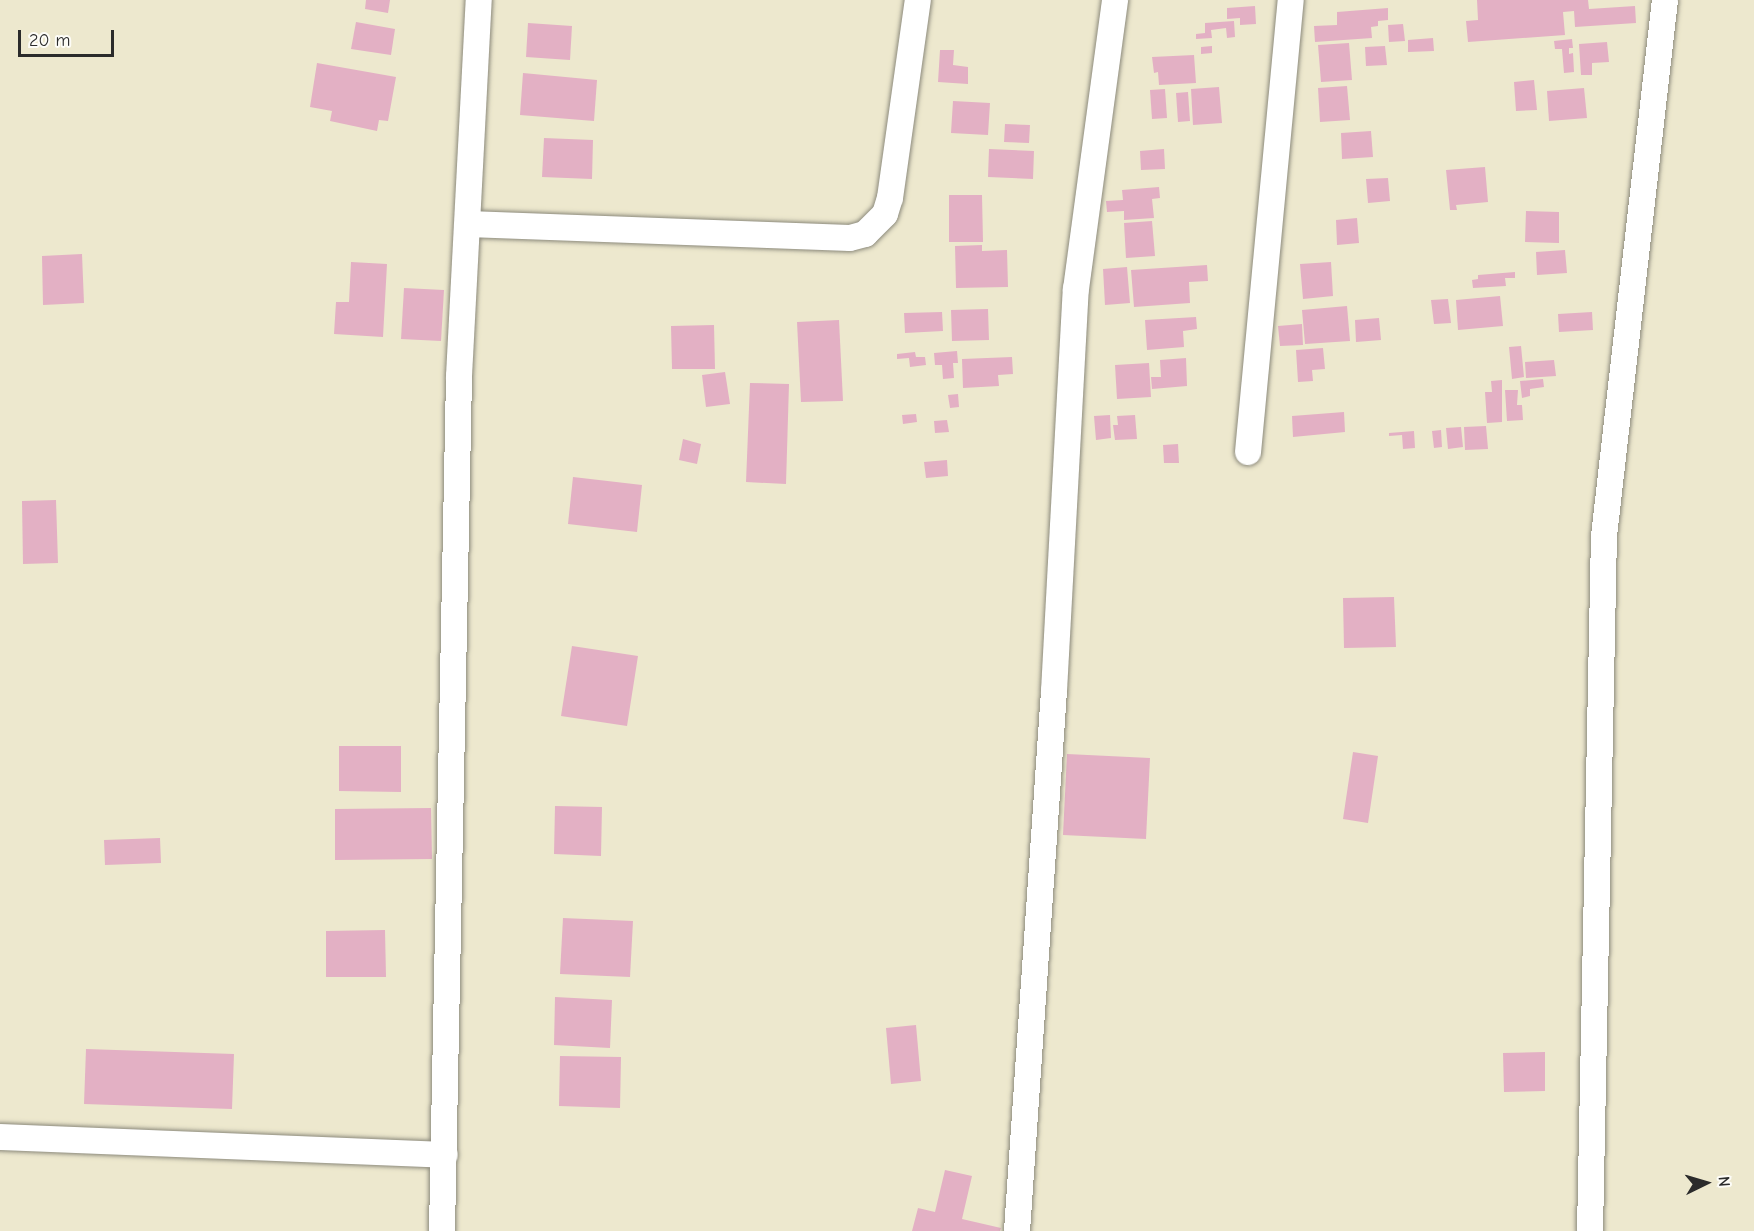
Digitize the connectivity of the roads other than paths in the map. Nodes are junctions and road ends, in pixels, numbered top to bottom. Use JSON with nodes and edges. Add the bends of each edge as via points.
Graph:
{"nodes":[{"id":1,"x":479,"y":0,"type":"edge"},
{"id":2,"x":918,"y":0,"type":"edge"},
{"id":3,"x":1115,"y":0,"type":"edge"},
{"id":4,"x":1291,"y":0,"type":"edge"},
{"id":5,"x":1665,"y":0,"type":"edge"},
{"id":6,"x":468,"y":224,"type":"junction"},
{"id":7,"x":1248,"y":452,"type":"dead end"},
{"id":8,"x":0,"y":1137,"type":"edge"},
{"id":9,"x":444,"y":1155,"type":"junction"},
{"id":10,"x":442,"y":1231,"type":"edge"},
{"id":11,"x":1017,"y":1231,"type":"edge"},
{"id":12,"x":1590,"y":1231,"type":"edge"}],
"edges":[{"from":1,"to":6,"type":"street"},
{"from":2,"to":6,"type":"street","via":[[890,198],[885,214],[866,234],[850,238]]},
{"from":3,"to":11,"type":"street","via":[[1076,289],[1054,691]]},
{"from":4,"to":7,"type":"street"},
{"from":5,"to":12,"type":"street","via":[[1604,536]]},
{"from":6,"to":9,"type":"street","via":[[459,376]]},
{"from":8,"to":9,"type":"street"},
{"from":9,"to":10,"type":"street"}]}
